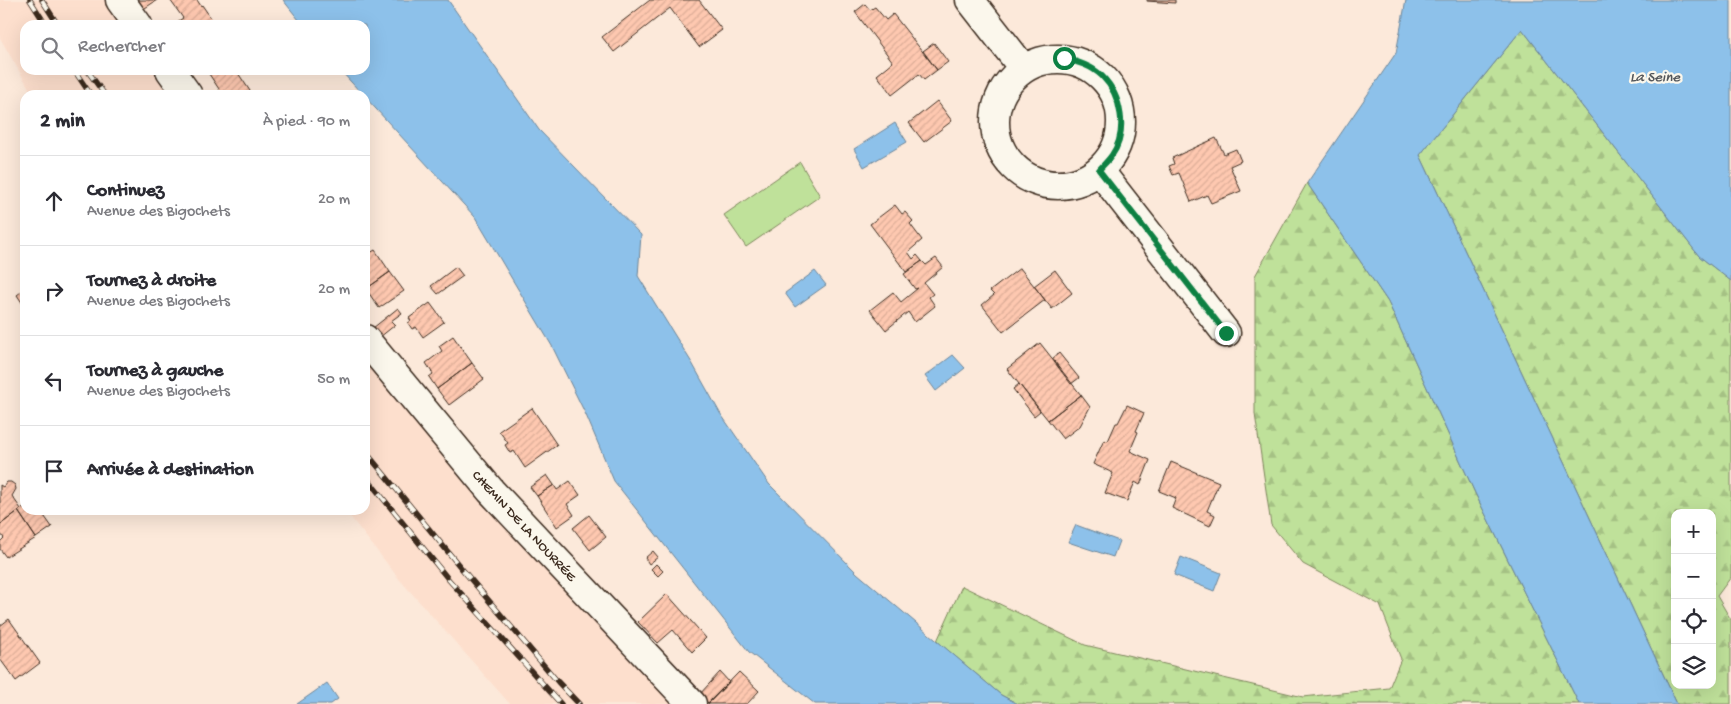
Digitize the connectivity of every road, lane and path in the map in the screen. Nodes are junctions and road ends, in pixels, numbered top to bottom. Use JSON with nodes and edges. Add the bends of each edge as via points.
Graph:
{"nodes":[{"id":1,"x":120,"y":0,"type":"edge"},
{"id":2,"x":970,"y":0,"type":"edge"},
{"id":3,"x":134,"y":20,"type":"edge"},
{"id":4,"x":1023,"y":68,"type":"junction"},
{"id":5,"x":174,"y":75,"type":"edge"},
{"id":6,"x":184,"y":90,"type":"edge"},
{"id":7,"x":1099,"y":170,"type":"junction"},
{"id":8,"x":1226,"y":333,"type":"dead end"},
{"id":9,"x":370,"y":345,"type":"edge"},
{"id":10,"x":692,"y":704,"type":"edge"}],
"edges":[{"from":1,"to":3,"type":"street"},
{"from":2,"to":4,"type":"street"},
{"from":4,"to":7,"type":"street","via":[[1043,60],[1064,58],[1084,64],[1102,76],[1115,93],[1121,113],[1120,134],[1113,154]]},
{"from":4,"to":7,"type":"street","via":[[1008,82],[998,100],[994,121],[997,141],[1006,160],[1022,174],[1040,183],[1061,186],[1081,181]]},
{"from":5,"to":6,"type":"street"},
{"from":7,"to":8,"type":"street"},
{"from":9,"to":10,"type":"street","name":"CHEMIN DE LA NOURRÉE","via":[[491,491]]}]}
